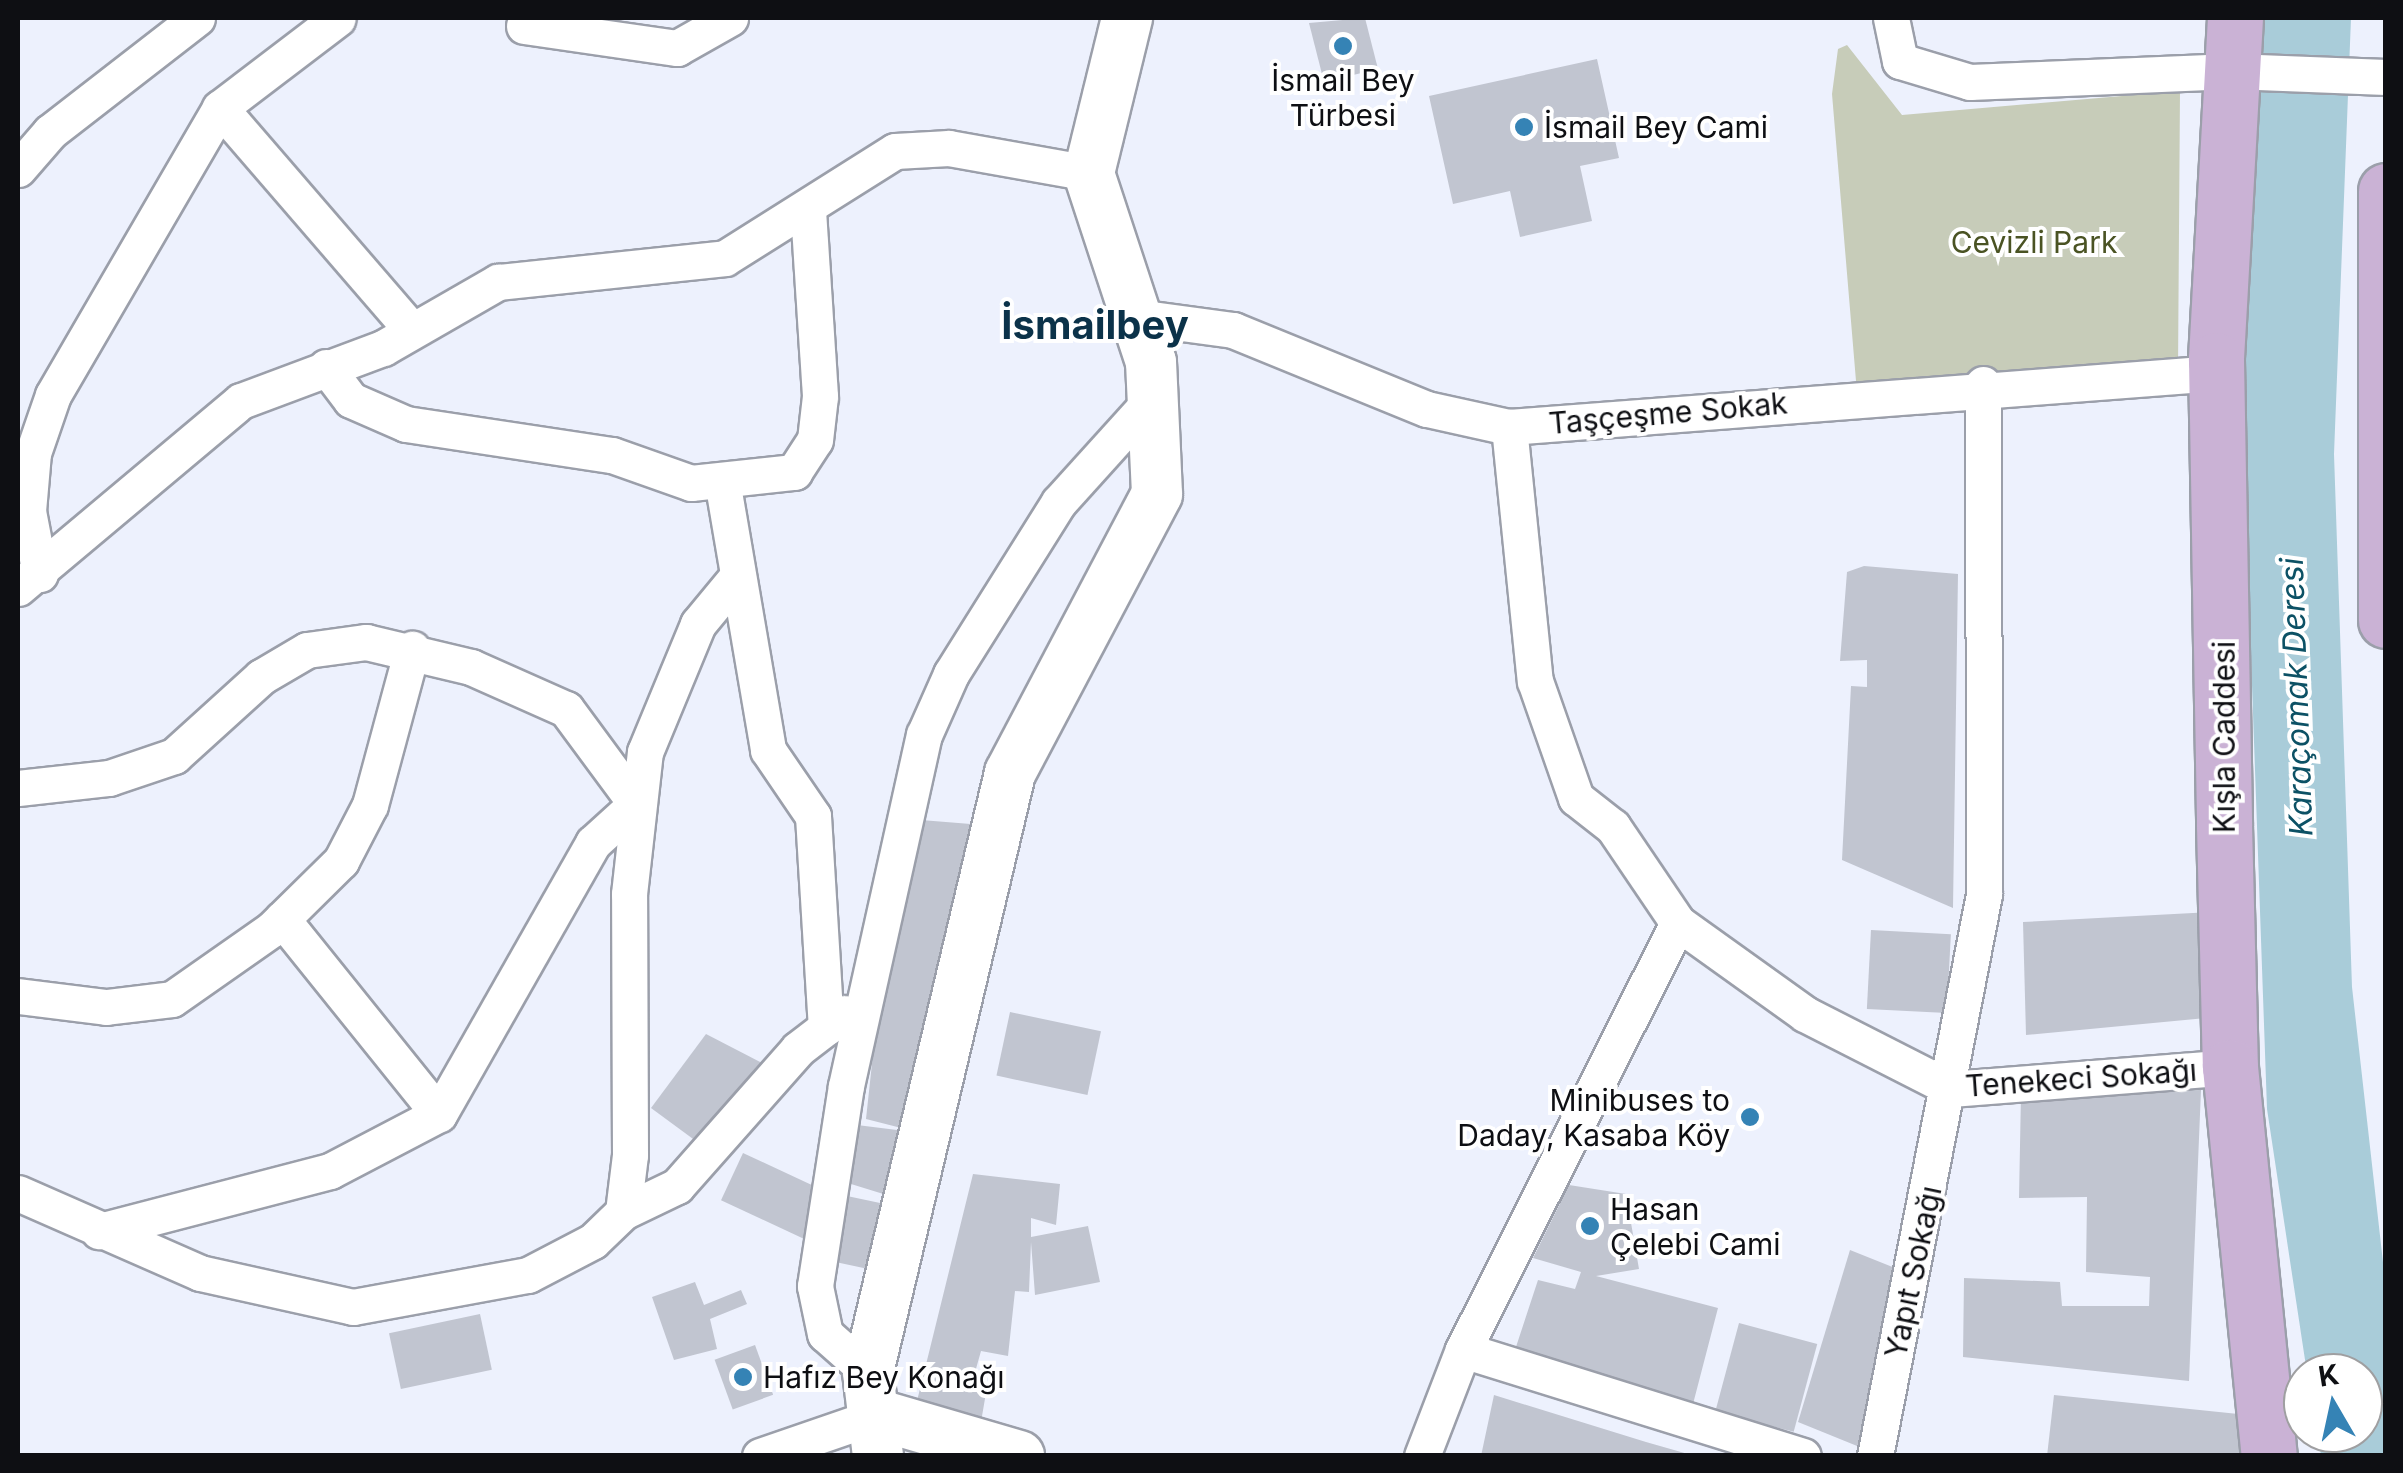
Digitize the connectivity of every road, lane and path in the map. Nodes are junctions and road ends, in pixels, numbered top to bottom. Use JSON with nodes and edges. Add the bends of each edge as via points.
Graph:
{"nodes":[{"id":1,"x":198,"y":18,"type":"edge"},
{"id":2,"x":338,"y":18,"type":"edge"},
{"id":3,"x":730,"y":18,"type":"edge"},
{"id":4,"x":1128,"y":18,"type":"edge"},
{"id":5,"x":1890,"y":18,"type":"edge"},
{"id":6,"x":2235,"y":18,"type":"edge"},
{"id":7,"x":524,"y":26,"type":"dead end"},
{"id":8,"x":2232,"y":71,"type":"junction"},
{"id":9,"x":2386,"y":77,"type":"edge"},
{"id":10,"x":220,"y":108,"type":"junction"},
{"id":11,"x":18,"y":169,"type":"edge"},
{"id":12,"x":1089,"y":173,"type":"junction"},
{"id":13,"x":2386,"y":191,"type":"edge"},
{"id":14,"x":808,"y":212,"type":"junction"},
{"id":15,"x":1136,"y":317,"type":"junction"},
{"id":16,"x":411,"y":329,"type":"junction"},
{"id":17,"x":326,"y":367,"type":"junction"},
{"id":18,"x":2216,"y":373,"type":"junction"},
{"id":19,"x":1983,"y":384,"type":"junction"},
{"id":20,"x":1152,"y":399,"type":"junction"},
{"id":21,"x":1509,"y":427,"type":"junction"},
{"id":22,"x":722,"y":486,"type":"junction"},
{"id":23,"x":736,"y":578,"type":"junction"},
{"id":24,"x":29,"y":581,"type":"edge"},
{"id":25,"x":2386,"y":620,"type":"edge"},
{"id":26,"x":412,"y":649,"type":"junction"},
{"id":27,"x":18,"y":788,"type":"edge"},
{"id":28,"x":636,"y":804,"type":"junction"},
{"id":29,"x":282,"y":919,"type":"junction"},
{"id":30,"x":1678,"y":923,"type":"junction"},
{"id":31,"x":18,"y":996,"type":"edge"},
{"id":32,"x":866,"y":998,"type":"junction"},
{"id":33,"x":826,"y":1028,"type":"junction"},
{"id":34,"x":2230,"y":1068,"type":"junction"},
{"id":35,"x":1952,"y":1089,"type":"junction"},
{"id":36,"x":439,"y":1114,"type":"junction"},
{"id":37,"x":18,"y":1193,"type":"edge"},
{"id":38,"x":623,"y":1212,"type":"junction"},
{"id":39,"x":99,"y":1231,"type":"junction"},
{"id":40,"x":1463,"y":1350,"type":"junction"},
{"id":41,"x":875,"y":1414,"type":"edge"},
{"id":42,"x":760,"y":1456,"type":"edge"},
{"id":43,"x":1020,"y":1456,"type":"edge"},
{"id":44,"x":1422,"y":1456,"type":"edge"},
{"id":45,"x":1803,"y":1456,"type":"edge"},
{"id":46,"x":1875,"y":1456,"type":"edge"},
{"id":47,"x":2269,"y":1456,"type":"edge"}],
"edges":[{"from":1,"to":11,"type":"street","via":[[50,132]]},
{"from":2,"to":10,"type":"street"},
{"from":3,"to":7,"type":"street","via":[[677,48]]},
{"from":4,"to":12,"type":"main road"},
{"from":5,"to":8,"type":"street","via":[[1900,61],[1970,82]]},
{"from":6,"to":8,"type":"main road","name":"Kışla Caddesi"},
{"from":8,"to":9,"type":"street"},
{"from":8,"to":18,"type":"main road","name":"Kışla Caddesi"},
{"from":10,"to":16,"type":"street"},
{"from":10,"to":24,"type":"street","via":[[53,394],[34,453]]},
{"from":12,"to":14,"type":"street","via":[[948,148],[895,151]]},
{"from":12,"to":15,"type":"main road"},
{"from":13,"to":25,"type":"main road"},
{"from":14,"to":16,"type":"street","via":[[725,258],[498,282]]},
{"from":14,"to":22,"type":"street","via":[[816,440],[794,472]]},
{"from":15,"to":20,"type":"main road"},
{"from":15,"to":21,"type":"street","name":"Taşçeşme Sokak","via":[[1233,330],[1427,408]]},
{"from":16,"to":17,"type":"street"},
{"from":17,"to":22,"type":"street","via":[[351,400],[406,424],[612,455]]},
{"from":17,"to":24,"type":"street","via":[[242,401]]},
{"from":18,"to":19,"type":"street","name":"Taşçeşme Sokak"},
{"from":18,"to":34,"type":"main road","name":"Kışla Caddesi"},
{"from":19,"to":21,"type":"street","name":"Taşçeşme Sokak"},
{"from":19,"to":35,"type":"street","name":"Yapıt Sokağı","via":[[1984,894]]},
{"from":20,"to":32,"type":"street","via":[[1059,502],[951,674],[924,735]]},
{"from":20,"to":41,"type":"main road","via":[[1157,494],[1010,773]]},
{"from":21,"to":30,"type":"street","name":"Tenekeci Sokağı","via":[[1534,680],[1576,798],[1613,827]]},
{"from":22,"to":23,"type":"street"},
{"from":23,"to":28,"type":"street","via":[[681,662],[645,752]]},
{"from":23,"to":33,"type":"street","via":[[768,750],[813,816]]},
{"from":26,"to":27,"type":"street","via":[[366,642],[307,650],[262,677],[174,756],[109,778]]},
{"from":26,"to":28,"type":"street","via":[[566,709]]},
{"from":26,"to":29,"type":"street","via":[[370,805],[341,861]]},
{"from":28,"to":36,"type":"street","via":[[594,843]]},
{"from":28,"to":38,"type":"street"},
{"from":29,"to":31,"type":"street","via":[[172,1000],[106,1007]]},
{"from":29,"to":36,"type":"street"},
{"from":30,"to":35,"type":"street","name":"Tenekeci Sokağı","via":[[1805,1014]]},
{"from":30,"to":40,"type":"street"},
{"from":32,"to":33,"type":"street"},
{"from":32,"to":41,"type":"street","via":[[816,1286],[826,1334]]},
{"from":33,"to":38,"type":"street","via":[[677,1186]]},
{"from":34,"to":35,"type":"street","name":"Tenekeci Sokağı"},
{"from":34,"to":47,"type":"main road","name":"Kışla Caddesi"},
{"from":35,"to":46,"type":"street","name":"Yapıt Sokağı"},
{"from":36,"to":39,"type":"street","via":[[330,1171]]},
{"from":37,"to":39,"type":"street"},
{"from":38,"to":39,"type":"street","via":[[593,1241],[528,1275],[353,1307],[200,1274]]},
{"from":40,"to":44,"type":"street"},
{"from":40,"to":45,"type":"street"},
{"from":41,"to":42,"type":"street"},
{"from":41,"to":43,"type":"main road"}]}
